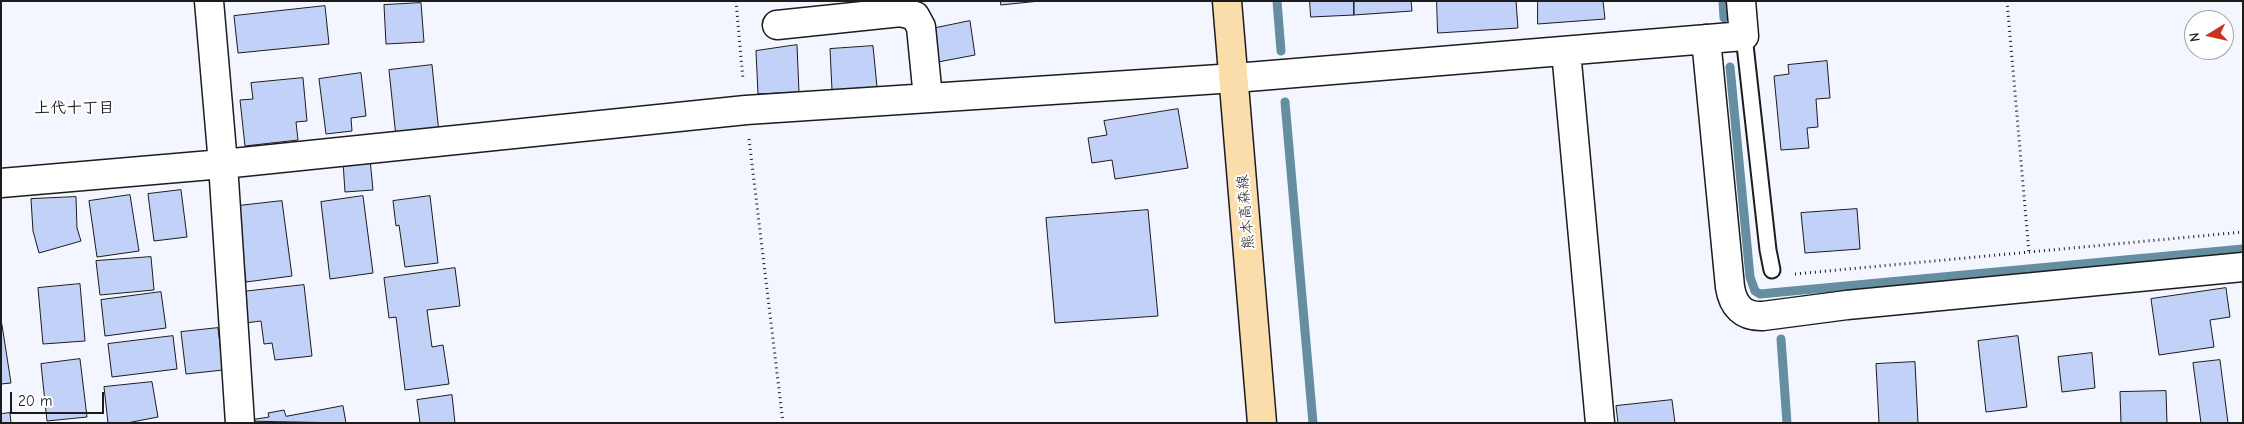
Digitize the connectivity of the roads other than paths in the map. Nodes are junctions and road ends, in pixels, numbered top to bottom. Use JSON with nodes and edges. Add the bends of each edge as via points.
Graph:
{"nodes":[{"id":1,"x":209,"y":1,"type":"edge"},
{"id":2,"x":1227,"y":1,"type":"edge"},
{"id":3,"x":1741,"y":1,"type":"edge"},
{"id":4,"x":777,"y":25,"type":"dead end"},
{"id":5,"x":1744,"y":36,"type":"junction"},
{"id":6,"x":1706,"y":39,"type":"junction"},
{"id":7,"x":1566,"y":51,"type":"junction"},
{"id":8,"x":1235,"y":78,"type":"junction"},
{"id":9,"x":928,"y":98,"type":"junction"},
{"id":10,"x":223,"y":164,"type":"junction"},
{"id":11,"x":1,"y":183,"type":"edge"},
{"id":12,"x":2243,"y":267,"type":"edge"},
{"id":13,"x":1772,"y":270,"type":"road end"},
{"id":14,"x":240,"y":423,"type":"edge"},
{"id":15,"x":1262,"y":423,"type":"edge"},
{"id":16,"x":1600,"y":423,"type":"edge"}],
"edges":[{"from":1,"to":10,"type":"street"},
{"from":2,"to":8,"type":"main road","name":"熊本高森線"},
{"from":3,"to":5,"type":"street"},
{"from":4,"to":9,"type":"street","via":[[902,12],[914,16],[921,26]]},
{"from":5,"to":6,"type":"street"},
{"from":5,"to":13,"type":"lane"},
{"from":6,"to":7,"type":"street"},
{"from":6,"to":12,"type":"street","via":[[1730,287],[1737,307],[1744,313],[1763,316]]},
{"from":7,"to":8,"type":"street"},
{"from":7,"to":16,"type":"street"},
{"from":8,"to":9,"type":"street"},
{"from":8,"to":15,"type":"main road","name":"熊本高森線"},
{"from":9,"to":10,"type":"street","via":[[746,110]]},
{"from":10,"to":11,"type":"street"},
{"from":10,"to":14,"type":"street"}]}
